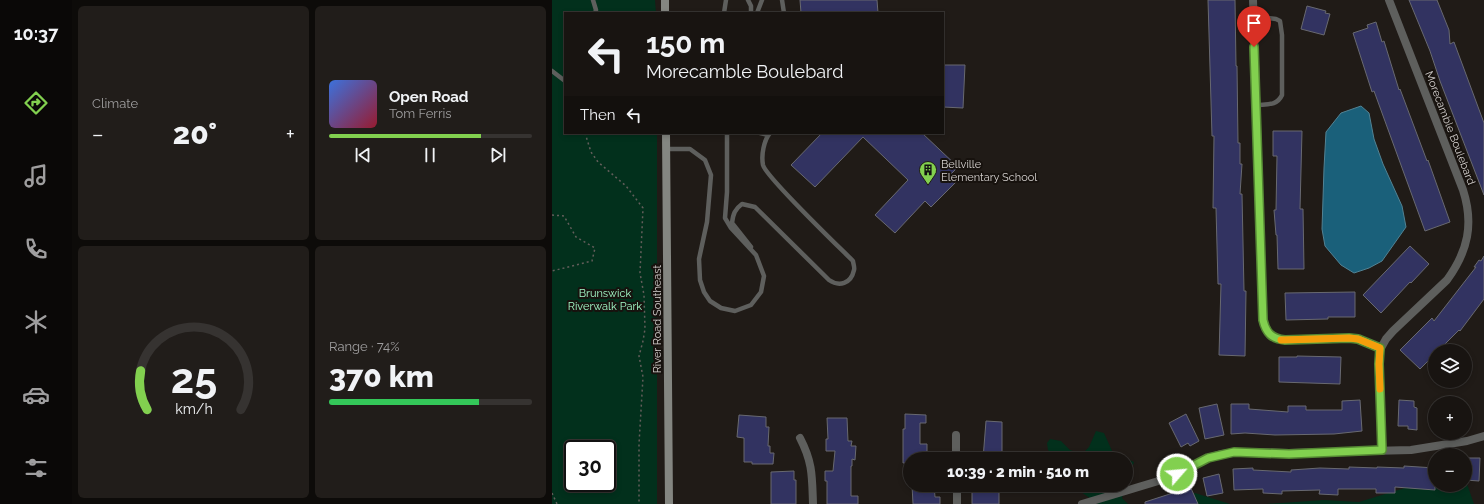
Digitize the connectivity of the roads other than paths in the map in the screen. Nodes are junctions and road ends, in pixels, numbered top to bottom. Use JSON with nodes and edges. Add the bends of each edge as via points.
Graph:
{"nodes":[{"id":1,"x":593,"y":0,"type":"edge"},
{"id":2,"x":665,"y":0,"type":"edge"},
{"id":3,"x":726,"y":0,"type":"edge"},
{"id":4,"x":748,"y":0,"type":"edge"},
{"id":5,"x":762,"y":0,"type":"edge"},
{"id":6,"x":782,"y":0,"type":"edge"},
{"id":7,"x":1253,"y":0,"type":"edge"},
{"id":8,"x":1389,"y":0,"type":"edge"},
{"id":9,"x":596,"y":12,"type":"edge"},
{"id":10,"x":665,"y":12,"type":"edge"},
{"id":11,"x":724,"y":12,"type":"edge"},
{"id":12,"x":751,"y":12,"type":"edge"},
{"id":13,"x":757,"y":12,"type":"edge"},
{"id":14,"x":784,"y":12,"type":"edge"},
{"id":15,"x":1253,"y":18,"type":"junction"},
{"id":16,"x":552,"y":71,"type":"edge"},
{"id":17,"x":564,"y":80,"type":"edge"},
{"id":18,"x":1257,"y":105,"type":"junction"},
{"id":19,"x":666,"y":134,"type":"edge"},
{"id":20,"x":727,"y":134,"type":"edge"},
{"id":21,"x":769,"y":134,"type":"edge"},
{"id":22,"x":667,"y":149,"type":"junction"},
{"id":23,"x":756,"y":255,"type":"junction"},
{"id":24,"x":1380,"y":348,"type":"junction"},
{"id":25,"x":956,"y":435,"type":"dead end"},
{"id":26,"x":1484,"y":436,"type":"edge"},
{"id":27,"x":800,"y":438,"type":"dead end"},
{"id":28,"x":1382,"y":450,"type":"junction"},
{"id":29,"x":956,"y":452,"type":"edge"},
{"id":30,"x":956,"y":492,"type":"edge"},
{"id":31,"x":669,"y":504,"type":"edge"},
{"id":32,"x":813,"y":504,"type":"edge"},
{"id":33,"x":957,"y":504,"type":"edge"},
{"id":34,"x":1082,"y":504,"type":"edge"}],
"edges":[{"from":1,"to":9,"type":"lane"},
{"from":2,"to":10,"type":"main road"},
{"from":3,"to":11,"type":"lane"},
{"from":4,"to":12,"type":"lane"},
{"from":5,"to":13,"type":"lane"},
{"from":6,"to":14,"type":"lane"},
{"from":7,"to":15,"type":"street"},
{"from":8,"to":24,"type":"street","name":"Morecamble Boulebard","via":[[1463,190],[1469,226],[1464,250],[1448,280],[1393,331]]},
{"from":15,"to":18,"type":"street"},
{"from":15,"to":18,"type":"lane","via":[[1276,19],[1280,22],[1282,35],[1282,95],[1275,104]]},
{"from":16,"to":17,"type":"lane"},
{"from":18,"to":24,"type":"street","via":[[1265,329],[1277,339],[1349,338]]},
{"from":19,"to":22,"type":"main road","name":"River Road Southeast"},
{"from":20,"to":23,"type":"lane","via":[[728,192],[725,218],[730,228]]},
{"from":21,"to":23,"type":"lane","via":[[764,146],[763,165],[766,170],[853,260],[854,270],[849,279],[842,284],[835,284],[755,208],[742,204],[736,208],[732,223]]},
{"from":22,"to":23,"type":"lane","via":[[690,149],[705,160],[711,175],[707,222],[699,259],[700,280],[710,301],[721,308],[735,311],[751,305],[761,292],[764,276]]},
{"from":22,"to":31,"type":"main road","name":"River Road Southeast"},
{"from":24,"to":28,"type":"street"},
{"from":25,"to":29,"type":"street"},
{"from":26,"to":28,"type":"street","via":[[1426,448]]},
{"from":27,"to":32,"type":"street","via":[[811,462]]},
{"from":28,"to":34,"type":"street","via":[[1221,454],[1165,479]]},
{"from":30,"to":33,"type":"street"}]}
